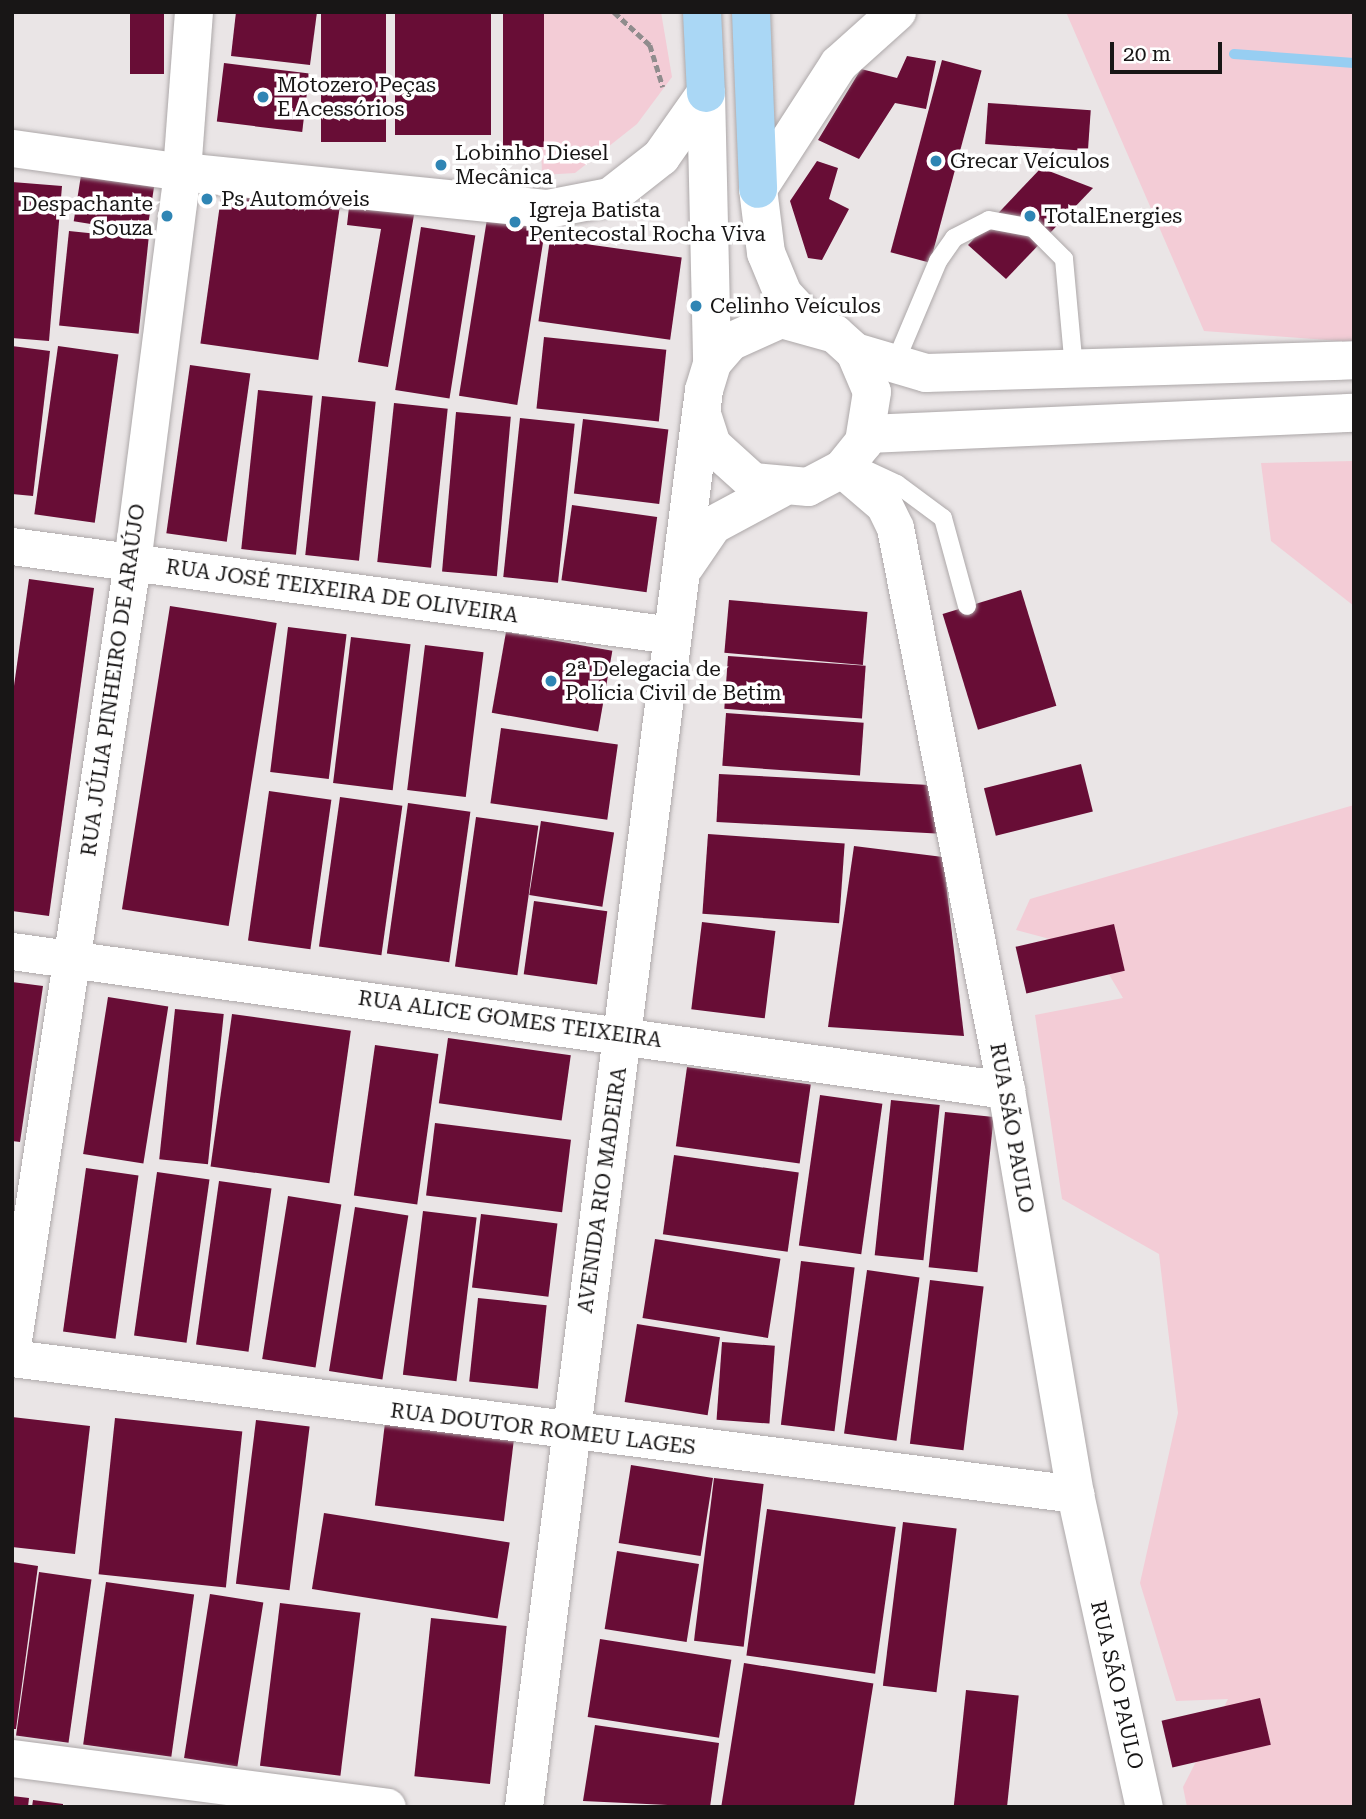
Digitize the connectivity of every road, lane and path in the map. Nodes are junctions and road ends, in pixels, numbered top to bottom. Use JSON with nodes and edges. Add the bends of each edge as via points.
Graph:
{"nodes":[{"id":1,"x":194,"y":12,"type":"edge"},
{"id":2,"x":614,"y":12,"type":"edge"},
{"id":3,"x":702,"y":12,"type":"edge"},
{"id":4,"x":897,"y":12,"type":"edge"},
{"id":5,"x":751,"y":18,"type":"edge"},
{"id":6,"x":664,"y":79,"type":"dead end"},
{"id":7,"x":706,"y":93,"type":"junction"},
{"id":8,"x":12,"y":148,"type":"edge"},
{"id":9,"x":181,"y":172,"type":"junction"},
{"id":10,"x":758,"y":189,"type":"junction"},
{"id":11,"x":810,"y":323,"type":"junction"},
{"id":12,"x":855,"y":352,"type":"junction"},
{"id":13,"x":1354,"y":360,"type":"edge"},
{"id":14,"x":712,"y":363,"type":"junction"},
{"id":15,"x":895,"y":363,"type":"junction"},
{"id":16,"x":1074,"y":368,"type":"junction"},
{"id":17,"x":1354,"y":413,"type":"edge"},
{"id":18,"x":703,"y":418,"type":"junction"},
{"id":19,"x":853,"y":455,"type":"junction"},
{"id":20,"x":780,"y":489,"type":"junction"},
{"id":21,"x":12,"y":546,"type":"edge"},
{"id":22,"x":132,"y":563,"type":"junction"},
{"id":23,"x":680,"y":573,"type":"junction"},
{"id":24,"x":967,"y":606,"type":"dead end"},
{"id":25,"x":673,"y":635,"type":"junction"},
{"id":26,"x":12,"y":951,"type":"edge"},
{"id":27,"x":71,"y":959,"type":"junction"},
{"id":28,"x":624,"y":1035,"type":"junction"},
{"id":29,"x":1006,"y":1090,"type":"junction"},
{"id":30,"x":12,"y":1346,"type":"edge"},
{"id":31,"x":12,"y":1358,"type":"edge"},
{"id":32,"x":568,"y":1434,"type":"junction"},
{"id":33,"x":1075,"y":1494,"type":"junction"},
{"id":34,"x":12,"y":1758,"type":"edge"},
{"id":35,"x":387,"y":1807,"type":"edge"},
{"id":36,"x":524,"y":1807,"type":"edge"},
{"id":37,"x":1144,"y":1807,"type":"edge"}],
"edges":[{"from":1,"to":9,"type":"main road","name":"RUA JÚLIA PINHEIRO DE ARAÚJO"},
{"from":2,"to":6,"type":"path","via":[[650,45]]},
{"from":3,"to":7,"type":"highway"},
{"from":4,"to":10,"type":"main road","via":[[839,64]]},
{"from":5,"to":10,"type":"highway"},
{"from":7,"to":9,"type":"main road","via":[[661,157],[610,197],[548,209],[492,207]]},
{"from":7,"to":14,"type":"main road"},
{"from":8,"to":9,"type":"street"},
{"from":9,"to":22,"type":"street","name":"RUA JÚLIA PINHEIRO DE ARAÚJO"},
{"from":10,"to":11,"type":"main road","via":[[766,253],[783,294]]},
{"from":11,"to":12,"type":"main road"},
{"from":11,"to":14,"type":"main road","via":[[781,320],[754,326]]},
{"from":12,"to":15,"type":"main road"},
{"from":12,"to":19,"type":"main road","via":[[872,392]]},
{"from":13,"to":16,"type":"main road"},
{"from":14,"to":18,"type":"main road"},
{"from":15,"to":16,"type":"main road","via":[[926,373]]},
{"from":15,"to":16,"type":"lane","via":[[938,261],[954,238],[989,220],[1033,228],[1064,259]]},
{"from":17,"to":19,"type":"main road"},
{"from":18,"to":20,"type":"main road","via":[[712,445],[729,466],[753,482]]},
{"from":18,"to":23,"type":"main road","name":"AVENIDA RIO MADEIRA"},
{"from":19,"to":20,"type":"main road","via":[[808,487]]},
{"from":19,"to":24,"type":"lane","via":[[943,518]]},
{"from":19,"to":29,"type":"street","name":"RUA SÃO PAULO","via":[[895,528]]},
{"from":20,"to":23,"type":"main road","name":"AVENIDA RIO MADEIRA","via":[[713,525]]},
{"from":21,"to":22,"type":"street","name":"RUA JOSÉ TEIXEIRA DE OLIVEIRA"},
{"from":22,"to":25,"type":"street","name":"RUA JOSÉ TEIXEIRA DE OLIVEIRA"},
{"from":22,"to":27,"type":"street","name":"RUA JÚLIA PINHEIRO DE ARAÚJO"},
{"from":23,"to":25,"type":"main road","name":"AVENIDA RIO MADEIRA"},
{"from":25,"to":28,"type":"main road","name":"AVENIDA RIO MADEIRA"},
{"from":26,"to":27,"type":"street","name":"RUA ALICE GOMES TEIXEIRA"},
{"from":27,"to":28,"type":"street","name":"RUA ALICE GOMES TEIXEIRA"},
{"from":27,"to":30,"type":"street","name":"RUA JÚLIA PINHEIRO DE ARAÚJO"},
{"from":28,"to":29,"type":"street","name":"RUA ALICE GOMES TEIXEIRA"},
{"from":28,"to":32,"type":"main road","name":"AVENIDA RIO MADEIRA"},
{"from":29,"to":33,"type":"street","name":"RUA SÃO PAULO"},
{"from":31,"to":32,"type":"street","name":"RUA DOUTOR ROMEU LAGES"},
{"from":32,"to":33,"type":"street","name":"RUA DOUTOR ROMEU LAGES"},
{"from":32,"to":36,"type":"main road","name":"AVENIDA RIO MADEIRA"},
{"from":33,"to":37,"type":"street","name":"RUA SÃO PAULO"},
{"from":34,"to":35,"type":"street"}]}
